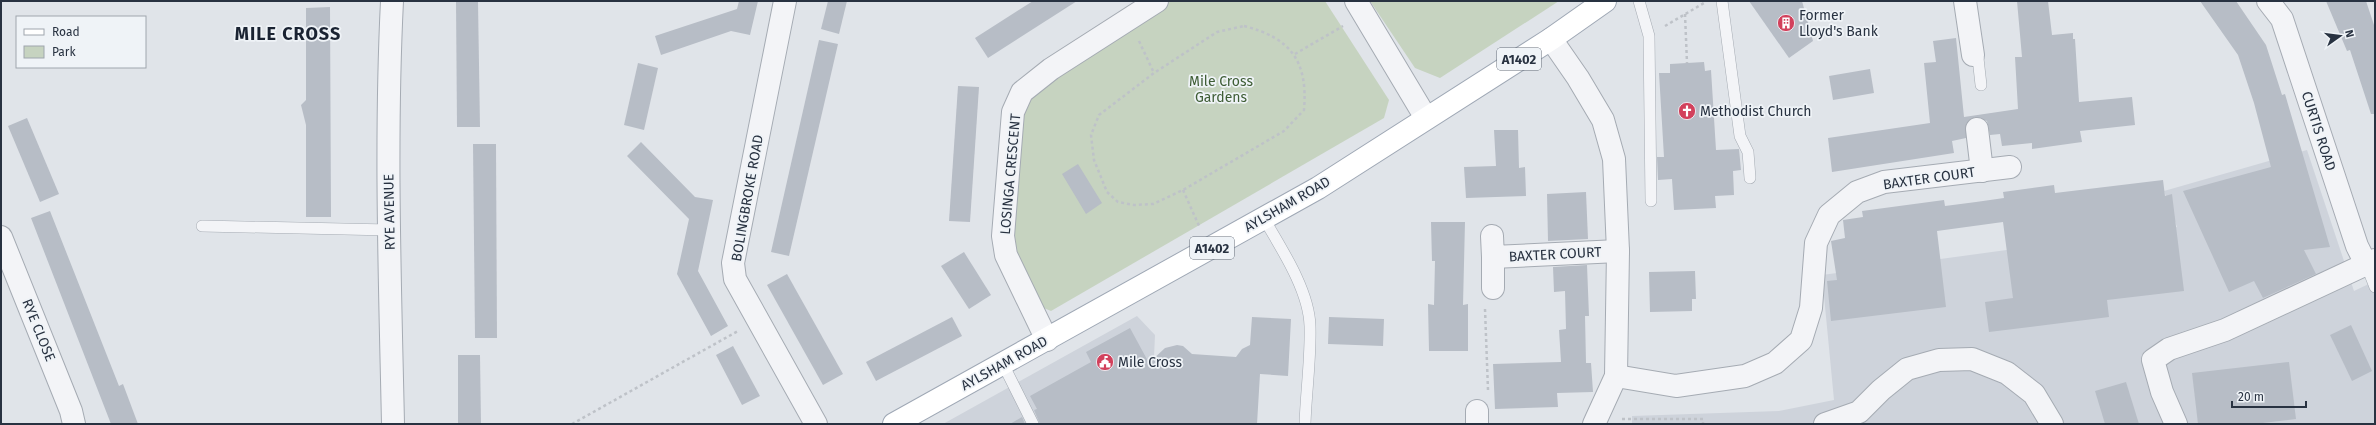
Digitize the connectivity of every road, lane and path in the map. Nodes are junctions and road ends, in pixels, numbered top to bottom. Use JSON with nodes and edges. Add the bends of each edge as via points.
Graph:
{"nodes":[{"id":1,"x":392,"y":1,"type":"edge"},
{"id":2,"x":784,"y":1,"type":"edge"},
{"id":3,"x":1157,"y":1,"type":"edge"},
{"id":4,"x":1605,"y":1,"type":"edge"},
{"id":5,"x":1639,"y":1,"type":"edge"},
{"id":6,"x":1707,"y":1,"type":"edge"},
{"id":7,"x":1722,"y":1,"type":"edge"},
{"id":8,"x":1964,"y":1,"type":"edge"},
{"id":9,"x":2268,"y":1,"type":"edge"},
{"id":10,"x":1360,"y":8,"type":"edge"},
{"id":11,"x":1685,"y":14,"type":"junction"},
{"id":12,"x":1649,"y":36,"type":"junction"},
{"id":13,"x":1551,"y":38,"type":"junction"},
{"id":14,"x":1139,"y":41,"type":"dead end"},
{"id":15,"x":1295,"y":54,"type":"junction"},
{"id":16,"x":1973,"y":55,"type":"joint"},
{"id":17,"x":1688,"y":63,"type":"dead end"},
{"id":18,"x":1154,"y":73,"type":"junction"},
{"id":19,"x":1981,"y":85,"type":"dead end"},
{"id":20,"x":1426,"y":118,"type":"junction"},
{"id":21,"x":1977,"y":129,"type":"dead end"},
{"id":22,"x":2010,"y":167,"type":"dead end"},
{"id":23,"x":1982,"y":170,"type":"junction"},
{"id":24,"x":1750,"y":178,"type":"dead end"},
{"id":25,"x":1183,"y":190,"type":"junction"},
{"id":26,"x":1651,"y":201,"type":"dead end"},
{"id":27,"x":1263,"y":217,"type":"junction"},
{"id":28,"x":202,"y":226,"type":"dead end"},
{"id":29,"x":388,"y":230,"type":"junction"},
{"id":30,"x":1,"y":237,"type":"edge"},
{"id":31,"x":1211,"y":248,"type":"junction"},
{"id":32,"x":1618,"y":251,"type":"junction"},
{"id":33,"x":2371,"y":262,"type":"edge"},
{"id":34,"x":2375,"y":287,"type":"edge"},
{"id":35,"x":1493,"y":288,"type":"joint"},
{"id":36,"x":758,"y":320,"type":"junction"},
{"id":37,"x":1047,"y":340,"type":"junction"},
{"id":38,"x":1003,"y":364,"type":"junction"},
{"id":39,"x":1616,"y":376,"type":"junction"},
{"id":40,"x":1477,"y":417,"type":"edge"},
{"id":41,"x":1596,"y":422,"type":"edge"},
{"id":42,"x":74,"y":424,"type":"edge"},
{"id":43,"x":393,"y":424,"type":"edge"},
{"id":44,"x":572,"y":424,"type":"edge"},
{"id":45,"x":816,"y":424,"type":"edge"},
{"id":46,"x":894,"y":424,"type":"edge"},
{"id":47,"x":1033,"y":424,"type":"edge"},
{"id":48,"x":1305,"y":424,"type":"edge"},
{"id":49,"x":1703,"y":424,"type":"edge"},
{"id":50,"x":1825,"y":424,"type":"edge"},
{"id":51,"x":2052,"y":424,"type":"edge"},
{"id":52,"x":2176,"y":424,"type":"edge"}],
"edges":[{"from":1,"to":29,"type":"street","name":"RYE AVENUE","via":[[388,83]]},
{"from":2,"to":36,"type":"street","name":"BOLINGBROKE ROAD","via":[[733,264],[735,279]]},
{"from":3,"to":37,"type":"street","name":"LOSINGA CRESCENT","via":[[1051,69],[1022,92],[1013,112],[1003,236],[1006,255]]},
{"from":4,"to":13,"type":"main road","name":"AYLSHAM ROAD","number":"A1402"},
{"from":5,"to":12,"type":"lane"},
{"from":6,"to":11,"type":"path"},
{"from":7,"to":24,"type":"lane","via":[[1740,136],[1748,152]]},
{"from":8,"to":16,"type":"street"},
{"from":9,"to":33,"type":"street","name":"CURTIS ROAD","via":[[2282,19],[2357,246]]},
{"from":10,"to":15,"type":"path"},
{"from":10,"to":20,"type":"street"},
{"from":11,"to":12,"type":"path"},
{"from":11,"to":17,"type":"path"},
{"from":12,"to":26,"type":"lane"},
{"from":13,"to":20,"type":"main road","name":"AYLSHAM ROAD","number":"A1402"},
{"from":13,"to":32,"type":"street","name":"BAXTER COURT","via":[[1603,120],[1614,159]]},
{"from":14,"to":18,"type":"path"},
{"from":15,"to":18,"type":"path","via":[[1266,31],[1244,26],[1217,32]]},
{"from":15,"to":25,"type":"path","via":[[1306,87],[1304,110],[1284,131]]},
{"from":16,"to":19,"type":"lane","via":[[1978,58]]},
{"from":18,"to":25,"type":"path","via":[[1099,115],[1091,135],[1094,160],[1107,192],[1118,202],[1134,205],[1152,204]]},
{"from":20,"to":27,"type":"main road","name":"AYLSHAM ROAD","number":"A1402","via":[[1318,188]]},
{"from":21,"to":23,"type":"street","name":"BAXTER COURT"},
{"from":22,"to":23,"type":"street","name":"BAXTER COURT"},
{"from":23,"to":39,"type":"street","name":"BAXTER COURT","via":[[1884,182],[1856,192],[1829,215],[1816,243],[1811,308],[1801,340],[1775,363],[1745,376],[1676,386]]},
{"from":25,"to":31,"type":"path"},
{"from":27,"to":31,"type":"main road","name":"AYLSHAM ROAD","number":"A1402"},
{"from":27,"to":48,"type":"lane","via":[[1288,260],[1302,293],[1310,325]]},
{"from":28,"to":29,"type":"lane"},
{"from":29,"to":43,"type":"street","name":"RYE AVENUE"},
{"from":30,"to":42,"type":"street","name":"RYE CLOSE"},
{"from":31,"to":37,"type":"main road","name":"AYLSHAM ROAD","number":"A1402"},
{"from":32,"to":35,"type":"street","name":"BAXTER COURT","via":[[1492,247]]},
{"from":32,"to":39,"type":"street","name":"BAXTER COURT"},
{"from":33,"to":34,"type":"lane"},
{"from":33,"to":52,"type":"street","via":[[2225,330],[2169,348],[2153,360],[2162,392]]},
{"from":35,"to":40,"type":"path","via":[[1484,290],[1488,406]]},
{"from":36,"to":44,"type":"path"},
{"from":36,"to":45,"type":"street","name":"BOLINGBROKE ROAD"},
{"from":37,"to":38,"type":"main road","name":"AYLSHAM ROAD","number":"A1402"},
{"from":38,"to":46,"type":"main road","name":"AYLSHAM ROAD","number":"A1402"},
{"from":38,"to":47,"type":"lane"},
{"from":39,"to":41,"type":"street","name":"BAXTER COURT"},
{"from":41,"to":49,"type":"path","via":[[1703,419]]},
{"from":50,"to":51,"type":"street","via":[[1859,412],[1907,369],[1939,360],[1972,359],[2007,372],[2034,394]]}]}
